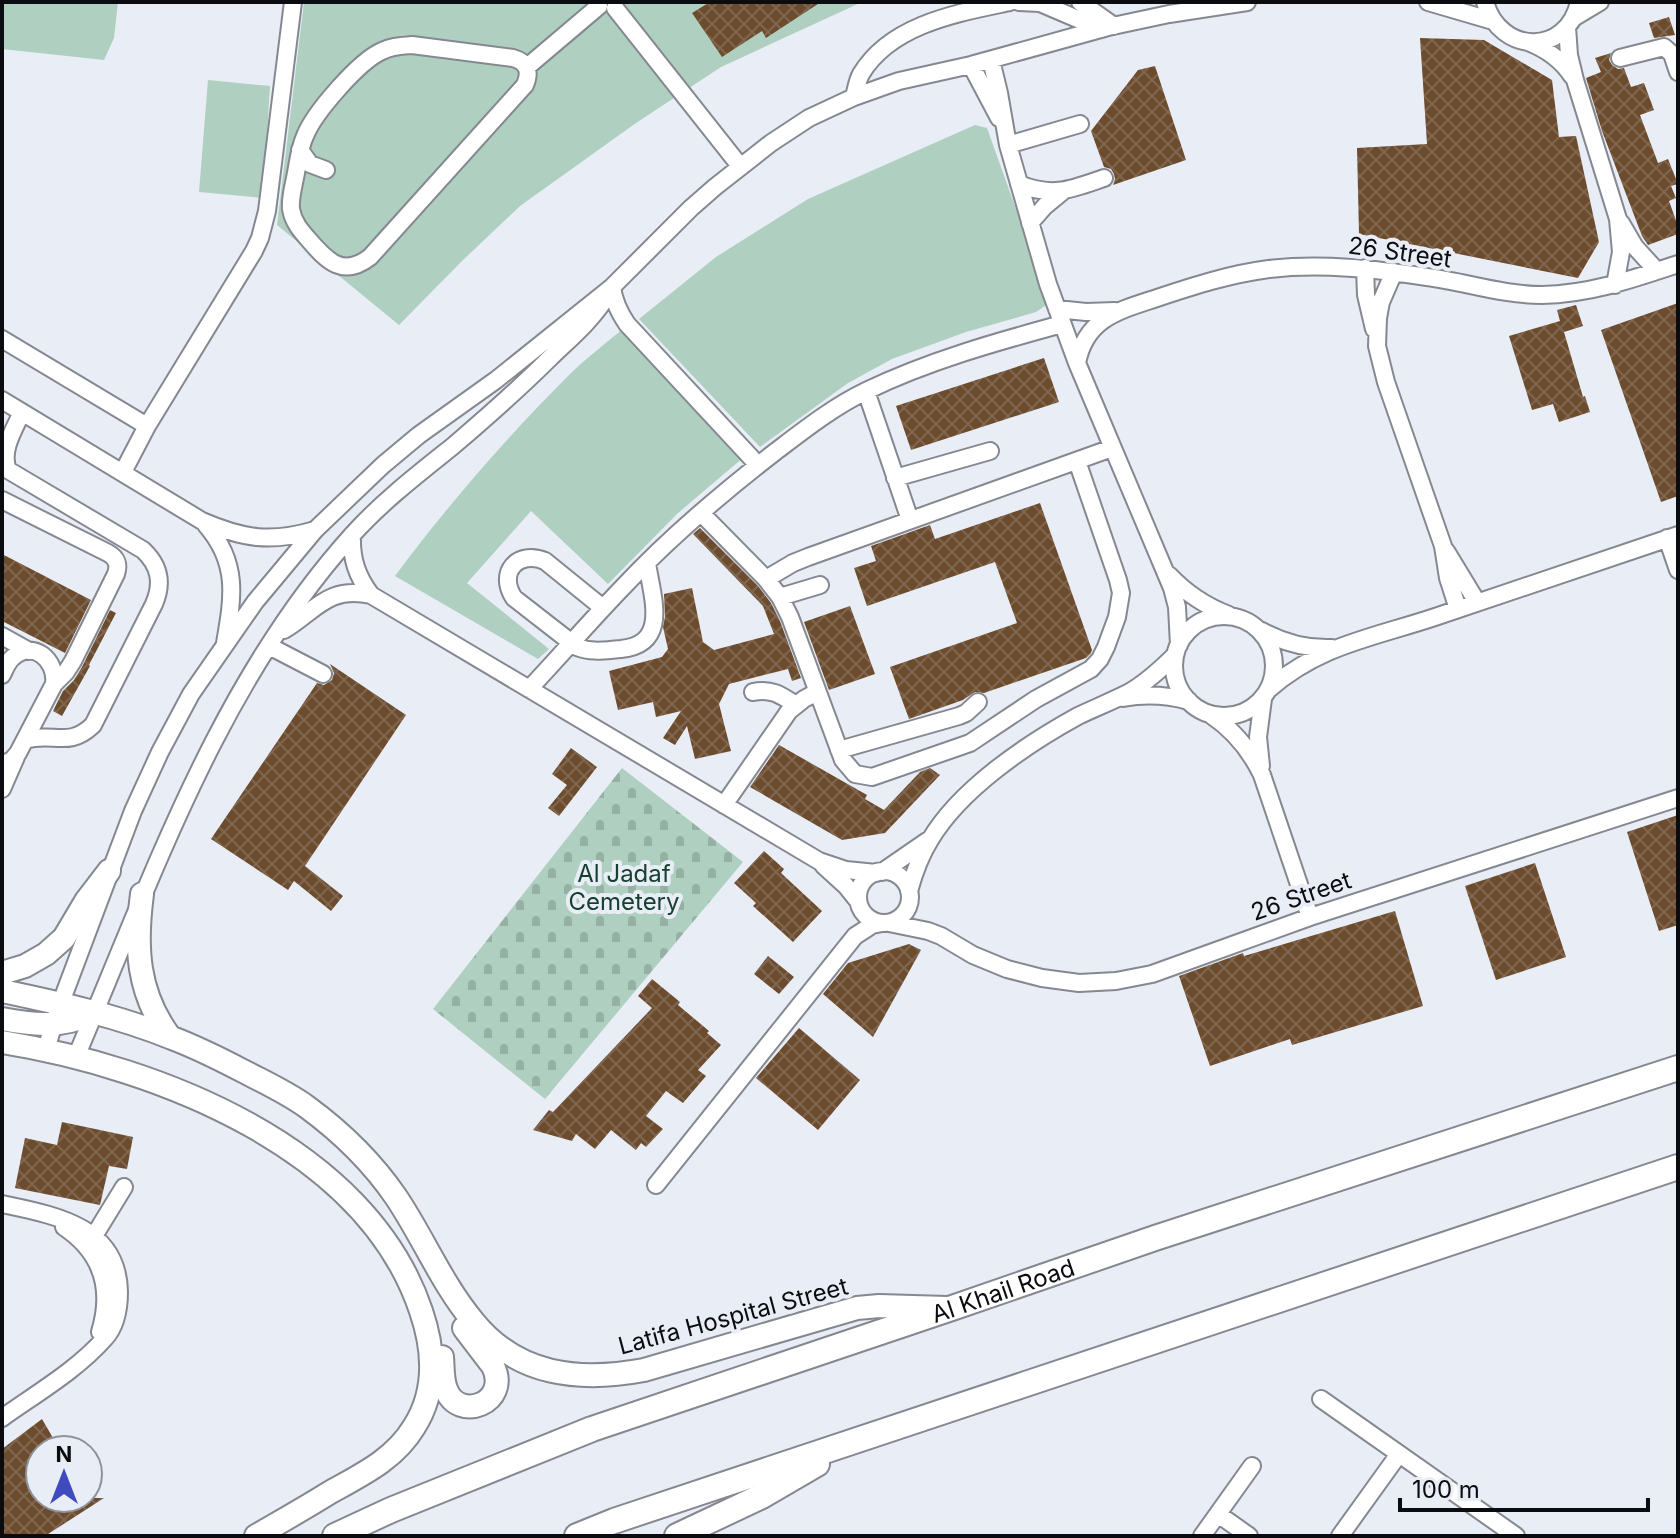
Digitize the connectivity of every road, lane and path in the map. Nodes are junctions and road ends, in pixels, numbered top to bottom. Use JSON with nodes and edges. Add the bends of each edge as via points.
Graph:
{"nodes":[{"id":1,"x":293,"y":2,"type":"edge"},
{"id":2,"x":1010,"y":2,"type":"edge"},
{"id":3,"x":1019,"y":2,"type":"edge"},
{"id":4,"x":1080,"y":2,"type":"edge"},
{"id":5,"x":1247,"y":2,"type":"edge"},
{"id":6,"x":1428,"y":2,"type":"edge"},
{"id":7,"x":1485,"y":2,"type":"edge"},
{"id":8,"x":1600,"y":2,"type":"edge"},
{"id":9,"x":608,"y":4,"type":"edge"},
{"id":10,"x":962,"y":7,"type":"edge"},
{"id":11,"x":1167,"y":8,"type":"edge"},
{"id":12,"x":1574,"y":15,"type":"edge"},
{"id":13,"x":1493,"y":21,"type":"junction"},
{"id":14,"x":1107,"y":28,"type":"junction"},
{"id":15,"x":1527,"y":42,"type":"junction"},
{"id":16,"x":1620,"y":58,"type":"dead end"},
{"id":17,"x":991,"y":60,"type":"junction"},
{"id":18,"x":971,"y":65,"type":"junction"},
{"id":19,"x":527,"y":67,"type":"junction"},
{"id":20,"x":1678,"y":72,"type":"edge"},
{"id":21,"x":1575,"y":80,"type":"junction"},
{"id":22,"x":854,"y":97,"type":"junction"},
{"id":23,"x":1080,"y":124,"type":"dead end"},
{"id":24,"x":1004,"y":127,"type":"junction"},
{"id":25,"x":1008,"y":145,"type":"junction"},
{"id":26,"x":300,"y":150,"type":"junction"},
{"id":27,"x":740,"y":166,"type":"junction"},
{"id":28,"x":326,"y":170,"type":"dead end"},
{"id":29,"x":1104,"y":178,"type":"dead end"},
{"id":30,"x":1019,"y":184,"type":"junction"},
{"id":31,"x":1062,"y":192,"type":"junction"},
{"id":32,"x":1618,"y":219,"type":"junction"},
{"id":33,"x":1030,"y":223,"type":"junction"},
{"id":34,"x":1678,"y":264,"type":"edge"},
{"id":35,"x":1365,"y":268,"type":"junction"},
{"id":36,"x":1657,"y":271,"type":"junction"},
{"id":37,"x":1394,"y":272,"type":"junction"},
{"id":38,"x":1615,"y":285,"type":"junction"},
{"id":39,"x":612,"y":287,"type":"junction"},
{"id":40,"x":1117,"y":311,"type":"junction"},
{"id":41,"x":1059,"y":316,"type":"junction"},
{"id":42,"x":1376,"y":334,"type":"junction"},
{"id":43,"x":2,"y":339,"type":"edge"},
{"id":44,"x":1077,"y":363,"type":"junction"},
{"id":45,"x":866,"y":391,"type":"junction"},
{"id":46,"x":2,"y":400,"type":"edge"},
{"id":47,"x":22,"y":412,"type":"junction"},
{"id":48,"x":147,"y":426,"type":"junction"},
{"id":49,"x":1112,"y":448,"type":"junction"},
{"id":50,"x":990,"y":451,"type":"dead end"},
{"id":51,"x":1077,"y":461,"type":"junction"},
{"id":52,"x":758,"y":465,"type":"junction"},
{"id":53,"x":123,"y":472,"type":"junction"},
{"id":54,"x":895,"y":478,"type":"junction"},
{"id":55,"x":2,"y":500,"type":"edge"},
{"id":56,"x":701,"y":513,"type":"junction"},
{"id":57,"x":910,"y":520,"type":"junction"},
{"id":58,"x":202,"y":521,"type":"junction"},
{"id":59,"x":315,"y":530,"type":"junction"},
{"id":60,"x":352,"y":535,"type":"junction"},
{"id":61,"x":1673,"y":536,"type":"edge"},
{"id":62,"x":1443,"y":546,"type":"junction"},
{"id":63,"x":647,"y":563,"type":"junction"},
{"id":64,"x":1165,"y":570,"type":"junction"},
{"id":65,"x":1678,"y":570,"type":"edge"},
{"id":66,"x":766,"y":579,"type":"junction"},
{"id":67,"x":820,"y":585,"type":"dead end"},
{"id":68,"x":371,"y":595,"type":"junction"},
{"id":69,"x":780,"y":597,"type":"junction"},
{"id":70,"x":1477,"y":602,"type":"junction"},
{"id":71,"x":603,"y":608,"type":"junction"},
{"id":72,"x":1458,"y":609,"type":"junction"},
{"id":73,"x":1231,"y":616,"type":"junction"},
{"id":74,"x":1259,"y":630,"type":"junction"},
{"id":75,"x":2,"y":636,"type":"edge"},
{"id":76,"x":272,"y":641,"type":"junction"},
{"id":77,"x":571,"y":643,"type":"junction"},
{"id":78,"x":225,"y":646,"type":"junction"},
{"id":79,"x":1337,"y":648,"type":"junction"},
{"id":80,"x":1177,"y":650,"type":"junction"},
{"id":81,"x":29,"y":651,"type":"junction"},
{"id":82,"x":323,"y":674,"type":"dead end"},
{"id":83,"x":2,"y":675,"type":"edge"},
{"id":84,"x":54,"y":684,"type":"junction"},
{"id":85,"x":529,"y":689,"type":"junction"},
{"id":86,"x":753,"y":692,"type":"dead end"},
{"id":87,"x":817,"y":692,"type":"junction"},
{"id":88,"x":1265,"y":694,"type":"junction"},
{"id":89,"x":1110,"y":701,"type":"junction"},
{"id":90,"x":1189,"y":701,"type":"junction"},
{"id":91,"x":978,"y":702,"type":"dead end"},
{"id":92,"x":796,"y":705,"type":"junction"},
{"id":93,"x":41,"y":710,"type":"junction"},
{"id":94,"x":1206,"y":712,"type":"junction"},
{"id":95,"x":63,"y":739,"type":"junction"},
{"id":96,"x":22,"y":747,"type":"junction"},
{"id":97,"x":839,"y":750,"type":"junction"},
{"id":98,"x":2,"y":765,"type":"edge"},
{"id":99,"x":1262,"y":775,"type":"junction"},
{"id":100,"x":2,"y":789,"type":"edge"},
{"id":101,"x":1678,"y":798,"type":"edge"},
{"id":102,"x":724,"y":805,"type":"junction"},
{"id":103,"x":931,"y":837,"type":"junction"},
{"id":104,"x":819,"y":861,"type":"junction"},
{"id":105,"x":109,"y":871,"type":"junction"},
{"id":106,"x":879,"y":872,"type":"junction"},
{"id":107,"x":909,"y":892,"type":"junction"},
{"id":108,"x":142,"y":894,"type":"junction"},
{"id":109,"x":859,"y":904,"type":"junction"},
{"id":110,"x":1310,"y":917,"type":"junction"},
{"id":111,"x":886,"y":923,"type":"junction"},
{"id":112,"x":941,"y":936,"type":"junction"},
{"id":113,"x":849,"y":945,"type":"junction"},
{"id":114,"x":2,"y":973,"type":"edge"},
{"id":115,"x":2,"y":991,"type":"edge"},
{"id":116,"x":95,"y":1013,"type":"junction"},
{"id":117,"x":57,"y":1015,"type":"junction"},
{"id":118,"x":2,"y":1019,"type":"edge"},
{"id":119,"x":170,"y":1037,"type":"junction"},
{"id":120,"x":2,"y":1042,"type":"edge"},
{"id":121,"x":46,"y":1049,"type":"junction"},
{"id":122,"x":76,"y":1057,"type":"junction"},
{"id":123,"x":1678,"y":1068,"type":"edge"},
{"id":124,"x":1678,"y":1167,"type":"edge"},
{"id":125,"x":656,"y":1185,"type":"dead end"},
{"id":126,"x":124,"y":1187,"type":"dead end"},
{"id":127,"x":2,"y":1204,"type":"edge"},
{"id":128,"x":31,"y":1210,"type":"junction"},
{"id":129,"x":94,"y":1236,"type":"junction"},
{"id":130,"x":437,"y":1267,"type":"junction"},
{"id":131,"x":413,"y":1287,"type":"junction"},
{"id":132,"x":952,"y":1308,"type":"junction"},
{"id":133,"x":94,"y":1348,"type":"junction"},
{"id":134,"x":1321,"y":1399,"type":"dead end"},
{"id":135,"x":2,"y":1418,"type":"edge"},
{"id":136,"x":850,"y":1442,"type":"junction"},
{"id":137,"x":1399,"y":1454,"type":"junction"},
{"id":138,"x":1252,"y":1466,"type":"dead end"},
{"id":139,"x":1218,"y":1514,"type":"junction"},
{"id":140,"x":256,"y":1536,"type":"edge"},
{"id":141,"x":335,"y":1536,"type":"edge"},
{"id":142,"x":577,"y":1536,"type":"edge"},
{"id":143,"x":677,"y":1536,"type":"edge"},
{"id":144,"x":1202,"y":1536,"type":"edge"},
{"id":145,"x":1249,"y":1536,"type":"edge"},
{"id":146,"x":1340,"y":1536,"type":"edge"},
{"id":147,"x":1516,"y":1536,"type":"edge"}],
"edges":[{"from":1,"to":48,"type":"street","via":[[260,238]]},
{"from":2,"to":10,"type":"street"},
{"from":3,"to":14,"type":"street","via":[[1040,3]]},
{"from":4,"to":14,"type":"street"},
{"from":5,"to":11,"type":"street"},
{"from":6,"to":13,"type":"street"},
{"from":7,"to":13,"type":"street"},
{"from":8,"to":12,"type":"street"},
{"from":9,"to":19,"type":"street"},
{"from":9,"to":27,"type":"street"},
{"from":10,"to":22,"type":"street","via":[[889,43],[860,76]]},
{"from":11,"to":14,"type":"street"},
{"from":12,"to":15,"type":"street","via":[[1553,37]]},
{"from":12,"to":21,"type":"street","via":[[1569,55]]},
{"from":13,"to":15,"type":"street","via":[[1504,33]]},
{"from":14,"to":17,"type":"street"},
{"from":15,"to":21,"type":"street","via":[[1550,53]]},
{"from":16,"to":20,"type":"street","via":[[1664,47]]},
{"from":17,"to":18,"type":"street"},
{"from":17,"to":24,"type":"street"},
{"from":18,"to":22,"type":"street"},
{"from":18,"to":24,"type":"street"},
{"from":19,"to":26,"type":"street","via":[[513,58],[395,46],[366,61],[324,106]]},
{"from":19,"to":26,"type":"street","via":[[525,85],[370,257],[354,266],[327,260],[296,224],[291,201]]},
{"from":21,"to":32,"type":"street"},
{"from":22,"to":27,"type":"street","via":[[809,118]]},
{"from":23,"to":25,"type":"street"},
{"from":24,"to":25,"type":"street"},
{"from":25,"to":30,"type":"street"},
{"from":26,"to":28,"type":"street","via":[[310,164]]},
{"from":27,"to":39,"type":"street"},
{"from":29,"to":31,"type":"street"},
{"from":30,"to":31,"type":"street"},
{"from":30,"to":33,"type":"street"},
{"from":31,"to":33,"type":"street"},
{"from":32,"to":36,"type":"street"},
{"from":32,"to":38,"type":"street","via":[[1621,252]]},
{"from":33,"to":41,"type":"street"},
{"from":34,"to":36,"type":"street","name":"26 Street"},
{"from":35,"to":37,"type":"street","name":"26 Street"},
{"from":35,"to":40,"type":"street","name":"26 Street","via":[[1269,269]]},
{"from":35,"to":42,"type":"street"},
{"from":36,"to":38,"type":"street","name":"26 Street"},
{"from":37,"to":38,"type":"street","name":"26 Street","via":[[1540,295]]},
{"from":37,"to":42,"type":"street","via":[[1381,302]]},
{"from":39,"to":52,"type":"street","via":[[627,324]]},
{"from":39,"to":59,"type":"street","via":[[419,435]]},
{"from":39,"to":60,"type":"street","via":[[577,333]]},
{"from":40,"to":41,"type":"street","name":"26 Street"},
{"from":40,"to":44,"type":"street","name":"26 Street","via":[[1089,332]]},
{"from":41,"to":44,"type":"street"},
{"from":41,"to":45,"type":"street","name":"26 Street"},
{"from":42,"to":62,"type":"street","via":[[1386,382]]},
{"from":43,"to":48,"type":"street"},
{"from":44,"to":49,"type":"street"},
{"from":45,"to":52,"type":"street","name":"26 Street"},
{"from":45,"to":54,"type":"street"},
{"from":46,"to":47,"type":"street"},
{"from":47,"to":53,"type":"street"},
{"from":47,"to":95,"type":"street","via":[[4,449],[8,470],[143,550],[152,558],[160,581],[154,604],[98,717],[86,731]]},
{"from":48,"to":53,"type":"street"},
{"from":49,"to":51,"type":"street"},
{"from":49,"to":64,"type":"street"},
{"from":50,"to":54,"type":"street"},
{"from":51,"to":57,"type":"street"},
{"from":51,"to":97,"type":"street","via":[[1121,593],[1100,659],[956,749],[872,777],[855,774]]},
{"from":52,"to":56,"type":"street","name":"26 Street"},
{"from":53,"to":58,"type":"street"},
{"from":54,"to":57,"type":"street"},
{"from":55,"to":84,"type":"street","via":[[117,562],[73,661]]},
{"from":56,"to":63,"type":"street","name":"26 Street"},
{"from":56,"to":66,"type":"street"},
{"from":57,"to":66,"type":"street","via":[[793,563]]},
{"from":58,"to":59,"type":"street","via":[[258,538]]},
{"from":58,"to":78,"type":"street","via":[[216,537],[231,575]]},
{"from":59,"to":78,"type":"street"},
{"from":60,"to":68,"type":"street","via":[[353,561]]},
{"from":60,"to":76,"type":"street"},
{"from":61,"to":65,"type":"street"},
{"from":61,"to":70,"type":"street"},
{"from":62,"to":70,"type":"street"},
{"from":62,"to":72,"type":"street"},
{"from":63,"to":71,"type":"street","name":"26 Street"},
{"from":63,"to":77,"type":"street","via":[[655,623],[648,638],[635,647],[601,651]]},
{"from":64,"to":73,"type":"street","via":[[1195,598]]},
{"from":64,"to":80,"type":"street","via":[[1177,607]]},
{"from":66,"to":69,"type":"street"},
{"from":67,"to":69,"type":"street"},
{"from":68,"to":76,"type":"street","via":[[348,592],[326,599]]},
{"from":68,"to":85,"type":"street"},
{"from":69,"to":87,"type":"street"},
{"from":70,"to":72,"type":"street"},
{"from":71,"to":77,"type":"street","name":"26 Street"},
{"from":71,"to":77,"type":"street","via":[[545,561],[528,557],[513,566],[507,582],[514,598]]},
{"from":72,"to":79,"type":"street"},
{"from":73,"to":74,"type":"street"},
{"from":73,"to":80,"type":"street","via":[[1199,623]]},
{"from":74,"to":79,"type":"street","via":[[1297,645]]},
{"from":74,"to":88,"type":"street","via":[[1274,659]]},
{"from":75,"to":81,"type":"street"},
{"from":76,"to":82,"type":"street"},
{"from":76,"to":108,"type":"street","via":[[204,761]]},
{"from":77,"to":85,"type":"street","name":"26 Street"},
{"from":78,"to":105,"type":"street","via":[[160,752]]},
{"from":79,"to":88,"type":"street","via":[[1300,665]]},
{"from":80,"to":89,"type":"street","via":[[1146,681]]},
{"from":80,"to":90,"type":"street","via":[[1178,684]]},
{"from":81,"to":83,"type":"street","via":[[14,656]]},
{"from":81,"to":84,"type":"street","via":[[50,661]]},
{"from":84,"to":93,"type":"street"},
{"from":85,"to":102,"type":"street"},
{"from":86,"to":92,"type":"street","via":[[778,692]]},
{"from":87,"to":92,"type":"street"},
{"from":87,"to":97,"type":"street"},
{"from":88,"to":94,"type":"street","via":[[1236,714]]},
{"from":88,"to":99,"type":"street","via":[[1258,737]]},
{"from":89,"to":90,"type":"street","via":[[1141,696]]},
{"from":89,"to":103,"type":"street","via":[[999,767]]},
{"from":90,"to":94,"type":"street"},
{"from":91,"to":97,"type":"street","via":[[959,716]]},
{"from":92,"to":102,"type":"street"},
{"from":93,"to":95,"type":"street"},
{"from":93,"to":96,"type":"street"},
{"from":94,"to":99,"type":"street","via":[[1240,739]]},
{"from":95,"to":96,"type":"street","via":[[44,736]]},
{"from":96,"to":98,"type":"street"},
{"from":96,"to":100,"type":"street"},
{"from":99,"to":110,"type":"street"},
{"from":101,"to":110,"type":"street","name":"26 Street"},
{"from":102,"to":104,"type":"street"},
{"from":103,"to":106,"type":"street"},
{"from":103,"to":107,"type":"street"},
{"from":104,"to":106,"type":"street"},
{"from":104,"to":109,"type":"street"},
{"from":105,"to":114,"type":"main road","via":[[64,938],[25,966]]},
{"from":105,"to":117,"type":"street"},
{"from":106,"to":107,"type":"street","via":[[896,875]]},
{"from":106,"to":109,"type":"street","via":[[860,887]]},
{"from":107,"to":111,"type":"street","via":[[907,909]]},
{"from":107,"to":112,"type":"street","name":"26 Street"},
{"from":108,"to":116,"type":"street"},
{"from":108,"to":119,"type":"main road","via":[[139,948],[144,986]]},
{"from":109,"to":111,"type":"street","via":[[869,918]]},
{"from":109,"to":113,"type":"street"},
{"from":110,"to":112,"type":"street","name":"26 Street","via":[[1152,974],[1079,983],[1007,969]]},
{"from":111,"to":112,"type":"street","name":"26 Street"},
{"from":111,"to":113,"type":"street","via":[[863,929]]},
{"from":113,"to":125,"type":"street"},
{"from":115,"to":117,"type":"main road","name":"Latifa Hospital Street"},
{"from":116,"to":117,"type":"main road","name":"Latifa Hospital Street"},
{"from":116,"to":119,"type":"main road","name":"Latifa Hospital Street"},
{"from":116,"to":122,"type":"street"},
{"from":117,"to":118,"type":"main road","via":[[29,1024]]},
{"from":117,"to":121,"type":"street"},
{"from":119,"to":130,"type":"main road","name":"Latifa Hospital Street","via":[[260,1080],[337,1130],[394,1194]]},
{"from":120,"to":121,"type":"main road"},
{"from":121,"to":122,"type":"main road"},
{"from":122,"to":131,"type":"main road","via":[[202,1100],[274,1139],[356,1207],[388,1245]]},
{"from":123,"to":132,"type":"highway","name":"Al Khail Road"},
{"from":124,"to":136,"type":"highway"},
{"from":126,"to":129,"type":"street"},
{"from":127,"to":128,"type":"street"},
{"from":128,"to":129,"type":"street","via":[[79,1225]]},
{"from":128,"to":133,"type":"street","via":[[75,1235],[97,1262],[106,1296]]},
{"from":129,"to":133,"type":"street","via":[[115,1266],[119,1293],[115,1320]]},
{"from":130,"to":131,"type":"main road","via":[[451,1307],[496,1372],[496,1388],[488,1401],[465,1406],[447,1393],[439,1337]]},
{"from":130,"to":132,"type":"main road","name":"Latifa Hospital Street","via":[[474,1322],[497,1345],[547,1371],[575,1376],[644,1370],[857,1308]]},
{"from":131,"to":140,"type":"main road","via":[[431,1349],[426,1402],[415,1426],[379,1465]]},
{"from":132,"to":141,"type":"highway","name":"Al Khail Road","via":[[592,1429]]},
{"from":133,"to":135,"type":"street"},
{"from":134,"to":137,"type":"street"},
{"from":136,"to":142,"type":"highway"},
{"from":136,"to":143,"type":"highway","via":[[772,1491]]},
{"from":137,"to":146,"type":"street"},
{"from":137,"to":147,"type":"street"},
{"from":138,"to":139,"type":"street"},
{"from":139,"to":144,"type":"street"},
{"from":139,"to":145,"type":"street"}]}
